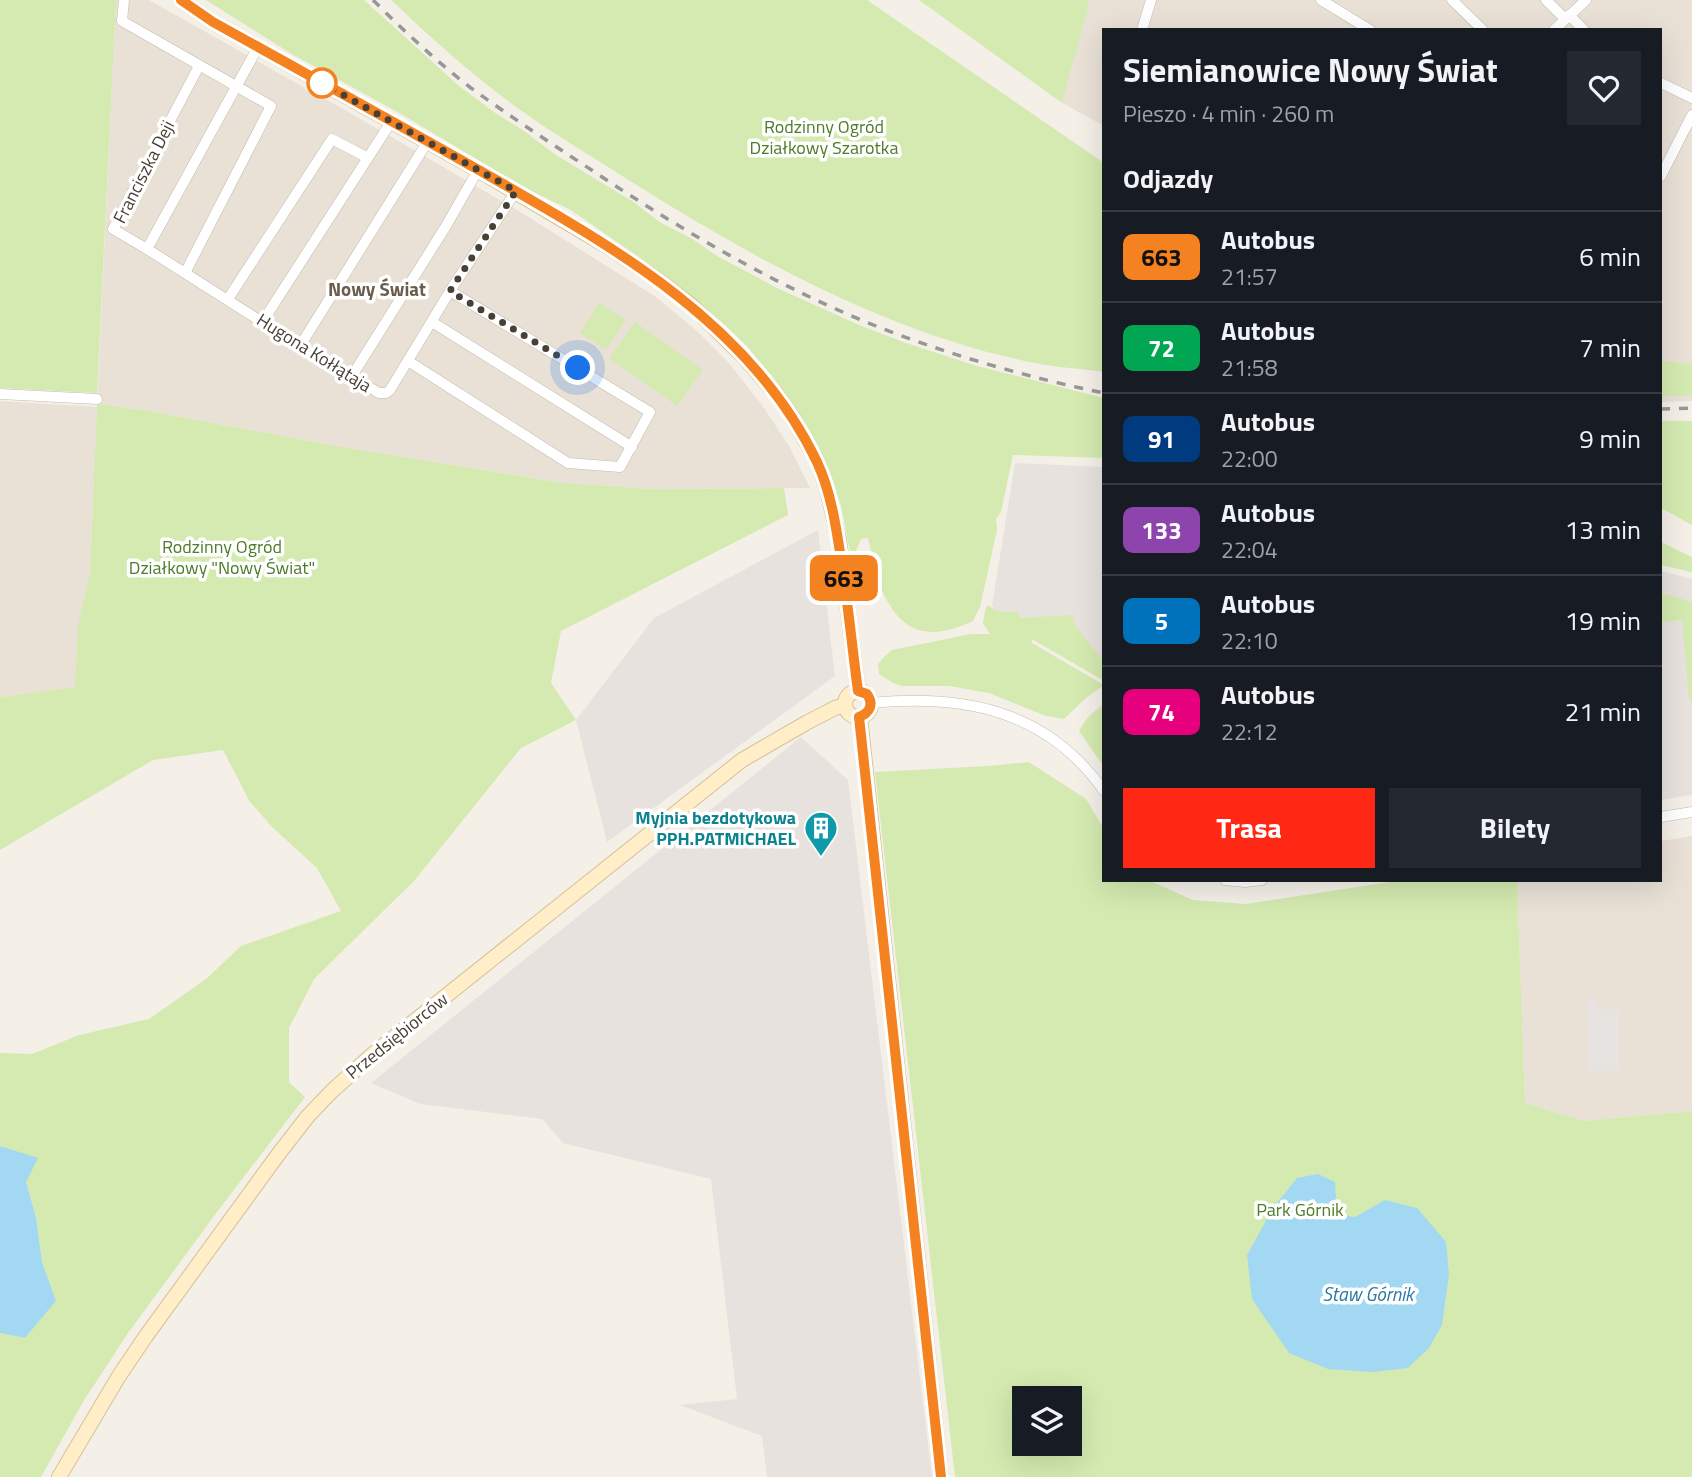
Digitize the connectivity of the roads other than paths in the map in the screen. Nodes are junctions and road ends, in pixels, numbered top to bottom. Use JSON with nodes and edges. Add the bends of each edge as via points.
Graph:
{"nodes":[{"id":1,"x":124,"y":0,"type":"edge"},
{"id":2,"x":181,"y":0,"type":"edge"},
{"id":3,"x":1152,"y":0,"type":"edge"},
{"id":4,"x":1321,"y":0,"type":"edge"},
{"id":5,"x":1452,"y":0,"type":"edge"},
{"id":6,"x":1546,"y":0,"type":"edge"},
{"id":7,"x":1586,"y":0,"type":"edge"},
{"id":8,"x":1567,"y":17,"type":"junction"},
{"id":9,"x":1143,"y":28,"type":"edge"},
{"id":10,"x":1367,"y":28,"type":"edge"},
{"id":11,"x":1481,"y":28,"type":"edge"},
{"id":12,"x":1555,"y":28,"type":"edge"},
{"id":13,"x":1581,"y":28,"type":"edge"},
{"id":14,"x":258,"y":47,"type":"junction"},
{"id":15,"x":199,"y":66,"type":"junction"},
{"id":16,"x":1662,"y":83,"type":"edge"},
{"id":17,"x":236,"y":87,"type":"junction"},
{"id":18,"x":1692,"y":98,"type":"edge"},
{"id":19,"x":1692,"y":115,"type":"edge"},
{"id":20,"x":391,"y":122,"type":"junction"},
{"id":21,"x":428,"y":141,"type":"junction"},
{"id":22,"x":368,"y":158,"type":"junction"},
{"id":23,"x":478,"y":170,"type":"junction"},
{"id":24,"x":1662,"y":174,"type":"edge"},
{"id":25,"x":516,"y":191,"type":"junction"},
{"id":26,"x":147,"y":249,"type":"junction"},
{"id":27,"x":185,"y":273,"type":"junction"},
{"id":28,"x":450,"y":291,"type":"junction"},
{"id":29,"x":228,"y":299,"type":"junction"},
{"id":30,"x":263,"y":321,"type":"junction"},
{"id":31,"x":432,"y":322,"type":"junction"},
{"id":32,"x":300,"y":346,"type":"junction"},
{"id":33,"x":408,"y":361,"type":"junction"},
{"id":34,"x":352,"y":376,"type":"junction"},
{"id":35,"x":0,"y":394,"type":"edge"},
{"id":36,"x":97,"y":399,"type":"dead end"},
{"id":37,"x":632,"y":447,"type":"junction"},
{"id":38,"x":858,"y":691,"type":"junction"},
{"id":39,"x":871,"y":703,"type":"junction"},
{"id":40,"x":845,"y":705,"type":"junction"},
{"id":41,"x":859,"y":717,"type":"junction"},
{"id":42,"x":1102,"y":788,"type":"edge"},
{"id":43,"x":1692,"y":812,"type":"edge"},
{"id":44,"x":1662,"y":817,"type":"edge"},
{"id":45,"x":59,"y":1477,"type":"edge"},
{"id":46,"x":941,"y":1477,"type":"edge"}],
"edges":[{"from":1,"to":15,"type":"street","via":[[122,21]]},
{"from":2,"to":14,"type":"street"},
{"from":3,"to":9,"type":"street"},
{"from":4,"to":10,"type":"street"},
{"from":5,"to":11,"type":"street"},
{"from":6,"to":8,"type":"street"},
{"from":7,"to":8,"type":"street"},
{"from":8,"to":12,"type":"street"},
{"from":8,"to":13,"type":"street"},
{"from":14,"to":17,"type":"street"},
{"from":14,"to":20,"type":"street"},
{"from":15,"to":17,"type":"street"},
{"from":15,"to":26,"type":"street","name":"Franciszka Deji","via":[[113,229]]},
{"from":16,"to":18,"type":"street"},
{"from":17,"to":26,"type":"street"},
{"from":17,"to":27,"type":"street","via":[[271,106]]},
{"from":19,"to":24,"type":"street"},
{"from":20,"to":21,"type":"street"},
{"from":20,"to":22,"type":"street"},
{"from":21,"to":23,"type":"street"},
{"from":21,"to":32,"type":"street"},
{"from":22,"to":29,"type":"street","via":[[332,139]]},
{"from":22,"to":30,"type":"street"},
{"from":23,"to":25,"type":"street"},
{"from":23,"to":34,"type":"street"},
{"from":25,"to":28,"type":"street","name":"Hugona Kołłątaja"},
{"from":25,"to":38,"type":"street","via":[[622,255],[684,300],[744,357],[793,418],[818,463],[831,503]]},
{"from":26,"to":27,"type":"street","name":"Hugona Kołłątaja"},
{"from":27,"to":29,"type":"street","name":"Hugona Kołłątaja"},
{"from":28,"to":31,"type":"street","name":"Hugona Kołłątaja"},
{"from":28,"to":37,"type":"street","via":[[650,412]]},
{"from":29,"to":30,"type":"street","name":"Hugona Kołłątaja"},
{"from":30,"to":32,"type":"street","name":"Hugona Kołłątaja"},
{"from":31,"to":33,"type":"street","name":"Hugona Kołłątaja"},
{"from":31,"to":37,"type":"street"},
{"from":32,"to":34,"type":"street","name":"Hugona Kołłątaja"},
{"from":33,"to":34,"type":"street","name":"Hugona Kołłątaja","via":[[386,393]]},
{"from":33,"to":37,"type":"street","via":[[568,463],[620,467]]},
{"from":35,"to":36,"type":"street"},
{"from":38,"to":39,"type":"street","via":[[867,694]]},
{"from":38,"to":40,"type":"street","via":[[849,694]]},
{"from":39,"to":41,"type":"street"},
{"from":39,"to":42,"type":"street","via":[[943,701],[1003,713],[1066,749]]},
{"from":40,"to":41,"type":"street"},
{"from":40,"to":45,"type":"street","name":"Przedsiębiorców","via":[[742,760],[332,1091],[287,1143],[146,1336]]},
{"from":41,"to":46,"type":"street"},
{"from":43,"to":44,"type":"street"}]}
